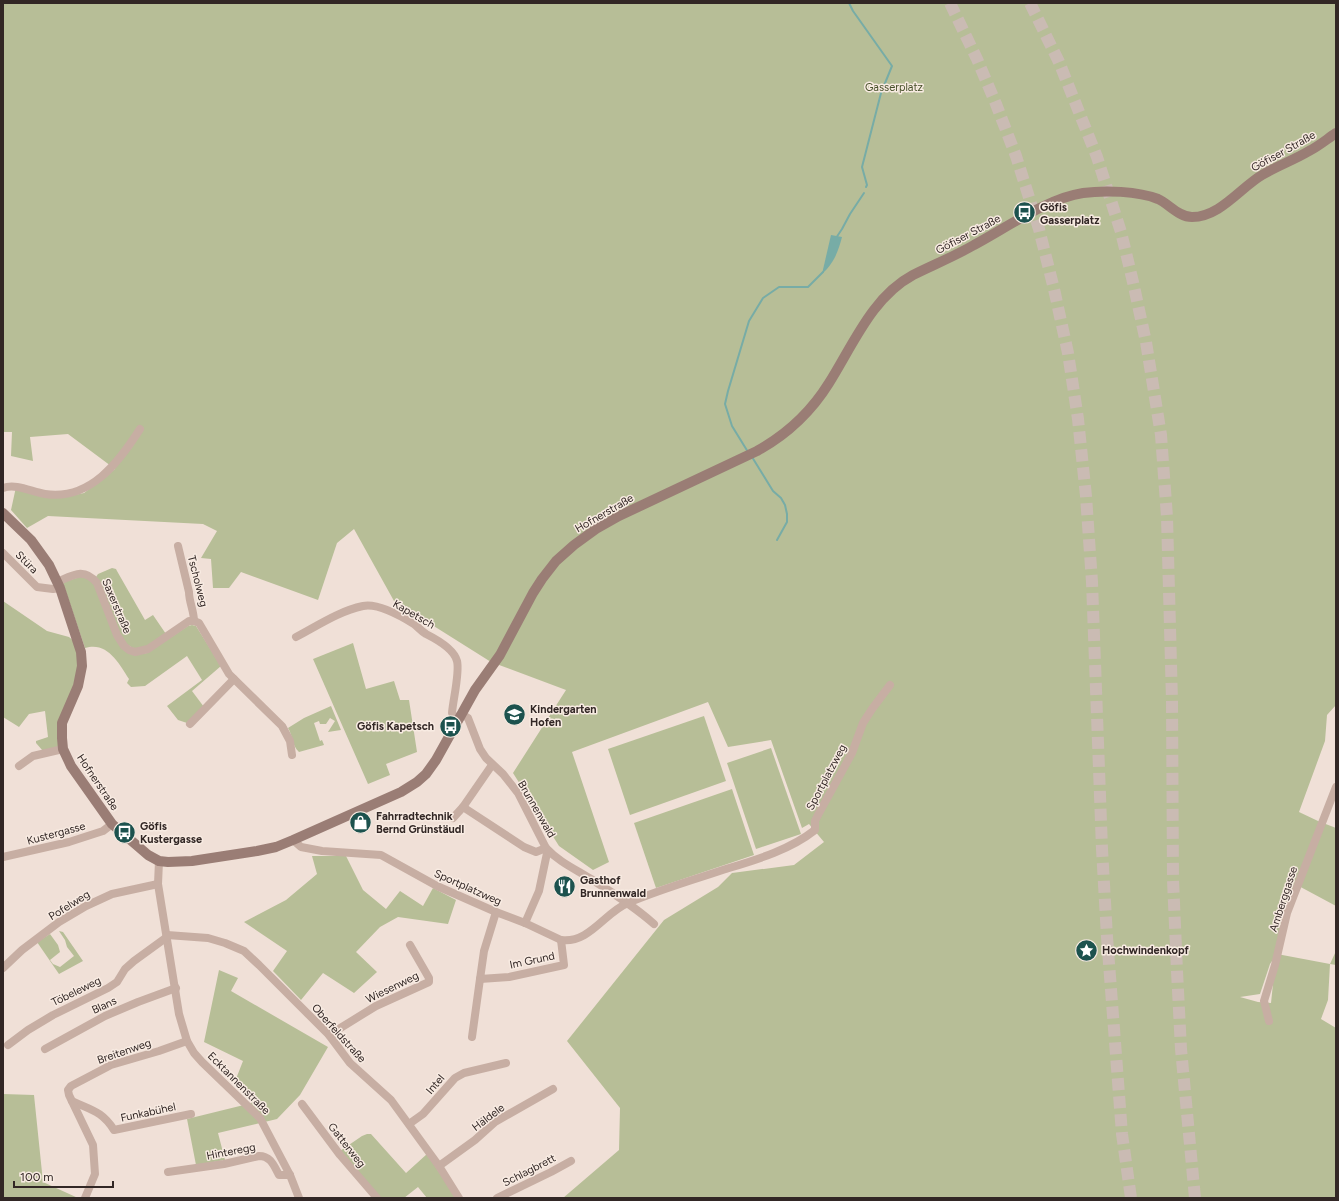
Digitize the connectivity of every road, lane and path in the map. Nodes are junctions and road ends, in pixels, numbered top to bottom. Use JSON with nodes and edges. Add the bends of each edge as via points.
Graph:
{"nodes":[{"id":1,"x":1336,"y":133,"type":"edge"},
{"id":2,"x":140,"y":429,"type":"dead end"},
{"id":3,"x":757,"y":451,"type":"joint"},
{"id":4,"x":3,"y":488,"type":"edge"},
{"id":5,"x":3,"y":513,"type":"edge"},
{"id":6,"x":178,"y":546,"type":"dead end"},
{"id":7,"x":3,"y":553,"type":"edge"},
{"id":8,"x":58,"y":585,"type":"junction"},
{"id":9,"x":194,"y":621,"type":"junction"},
{"id":10,"x":296,"y":637,"type":"dead end"},
{"id":11,"x":234,"y":679,"type":"junction"},
{"id":12,"x":890,"y":685,"type":"dead end"},
{"id":13,"x":460,"y":717,"type":"junction"},
{"id":14,"x":190,"y":724,"type":"dead end"},
{"id":15,"x":63,"y":749,"type":"junction"},
{"id":16,"x":292,"y":755,"type":"dead end"},
{"id":17,"x":492,"y":764,"type":"junction"},
{"id":18,"x":19,"y":766,"type":"dead end"},
{"id":19,"x":1336,"y":787,"type":"edge"},
{"id":20,"x":463,"y":807,"type":"junction"},
{"id":21,"x":453,"y":818,"type":"dead end"},
{"id":22,"x":112,"y":824,"type":"junction"},
{"id":23,"x":293,"y":840,"type":"junction"},
{"id":24,"x":546,"y":848,"type":"junction"},
{"id":25,"x":3,"y":857,"type":"edge"},
{"id":26,"x":159,"y":861,"type":"junction"},
{"id":27,"x":158,"y":884,"type":"junction"},
{"id":28,"x":627,"y":903,"type":"junction"},
{"id":29,"x":496,"y":912,"type":"junction"},
{"id":30,"x":525,"y":923,"type":"junction"},
{"id":31,"x":654,"y":924,"type":"dead end"},
{"id":32,"x":167,"y":936,"type":"junction"},
{"id":33,"x":561,"y":940,"type":"junction"},
{"id":34,"x":410,"y":945,"type":"dead end"},
{"id":35,"x":3,"y":968,"type":"edge"},
{"id":36,"x":480,"y":979,"type":"junction"},
{"id":37,"x":176,"y":988,"type":"junction"},
{"id":38,"x":1269,"y":1021,"type":"dead end"},
{"id":39,"x":328,"y":1035,"type":"junction"},
{"id":40,"x":472,"y":1037,"type":"dead end"},
{"id":41,"x":187,"y":1040,"type":"junction"},
{"id":42,"x":8,"y":1045,"type":"dead end"},
{"id":43,"x":45,"y":1049,"type":"dead end"},
{"id":44,"x":506,"y":1063,"type":"dead end"},
{"id":45,"x":553,"y":1089,"type":"dead end"},
{"id":46,"x":72,"y":1101,"type":"junction"},
{"id":47,"x":302,"y":1104,"type":"dead end"},
{"id":48,"x":191,"y":1114,"type":"dead end"},
{"id":49,"x":408,"y":1124,"type":"junction"},
{"id":50,"x":571,"y":1161,"type":"dead end"},
{"id":51,"x":439,"y":1166,"type":"junction"},
{"id":52,"x":168,"y":1172,"type":"dead end"},
{"id":53,"x":290,"y":1175,"type":"junction"},
{"id":54,"x":85,"y":1198,"type":"edge"},
{"id":55,"x":299,"y":1198,"type":"edge"},
{"id":56,"x":377,"y":1198,"type":"edge"},
{"id":57,"x":459,"y":1198,"type":"edge"},
{"id":58,"x":497,"y":1198,"type":"edge"}],
"edges":[{"from":1,"to":3,"type":"main road","name":"Göfiser Straße","via":[[1310,151],[1256,179],[1226,203],[1208,213],[1191,217],[1162,201],[1144,196],[1098,192],[1077,195],[1057,200],[972,247],[912,276],[893,288],[870,314],[828,385],[813,405],[775,441]]},
{"from":2,"to":4,"type":"street","via":[[107,471],[85,488],[57,495],[8,486]]},
{"from":3,"to":13,"type":"main road","name":"Hofnerstraße","via":[[619,516],[596,529],[556,561],[542,579],[506,644],[489,662],[484,676]]},
{"from":5,"to":8,"type":"main road","name":"Hofnerstraße","via":[[31,540],[49,565]]},
{"from":6,"to":9,"type":"street","name":"Tscholweg"},
{"from":7,"to":8,"type":"street","name":"Stüra","via":[[37,587],[53,590]]},
{"from":8,"to":9,"type":"street","name":"Saxerstraße","via":[[79,573],[94,578],[120,641],[135,652],[148,649],[189,621]]},
{"from":8,"to":15,"type":"main road","name":"Hofnerstraße","via":[[81,652],[82,666],[78,686],[62,723]]},
{"from":9,"to":11,"type":"street","via":[[199,623]]},
{"from":10,"to":13,"type":"street","name":"Kapetsch","via":[[333,617],[363,606],[382,608],[414,624],[456,657],[458,667],[452,713]]},
{"from":11,"to":14,"type":"street"},
{"from":11,"to":16,"type":"street","via":[[282,726],[290,741]]},
{"from":12,"to":28,"type":"street","name":"Sportplatzweg","via":[[863,723],[852,753],[815,821],[815,830],[804,839],[757,859]]},
{"from":13,"to":17,"type":"street","name":"Brunnenwald","via":[[468,718],[480,749]]},
{"from":13,"to":23,"type":"main road","name":"Hofnerstraße","via":[[436,760],[417,782],[401,792]]},
{"from":15,"to":18,"type":"street","via":[[33,756]]},
{"from":15,"to":22,"type":"main road","name":"Hofnerstraße","via":[[71,766]]},
{"from":17,"to":20,"type":"street"},
{"from":17,"to":24,"type":"street","name":"Brunnenwald","via":[[518,793]]},
{"from":19,"to":38,"type":"street","name":"Amberggasse","via":[[1287,913],[1264,1001]]},
{"from":20,"to":21,"type":"street"},
{"from":20,"to":24,"type":"street","name":"Brunnenwald","via":[[529,849],[536,852]]},
{"from":22,"to":25,"type":"street","name":"Kustergasse","via":[[103,831],[70,842]]},
{"from":22,"to":26,"type":"main road","name":"Hofnerstraße","via":[[148,855]]},
{"from":23,"to":26,"type":"main road","name":"Hofnerstraße","via":[[276,847],[192,861]]},
{"from":23,"to":29,"type":"street","name":"Sportplatzweg","via":[[308,849],[381,855],[431,883]]},
{"from":24,"to":28,"type":"street","name":"Brunnenwald","via":[[555,858]]},
{"from":24,"to":30,"type":"street","name":"Brunnenwald","via":[[539,891]]},
{"from":26,"to":27,"type":"street","name":"Ecktannenstraße"},
{"from":27,"to":32,"type":"street","name":"Ecktannenstraße"},
{"from":27,"to":35,"type":"street","name":"Pofelweg","via":[[112,894],[86,906],[59,922]]},
{"from":28,"to":31,"type":"street"},
{"from":28,"to":33,"type":"street","name":"Sportplatzweg","via":[[586,934],[577,939]]},
{"from":29,"to":30,"type":"street","name":"Sportplatzweg"},
{"from":29,"to":36,"type":"street","via":[[484,951]]},
{"from":30,"to":33,"type":"street","name":"Sportplatzweg"},
{"from":32,"to":37,"type":"street","name":"Ecktannenstraße"},
{"from":32,"to":39,"type":"street","name":"Oberfeldstraße","via":[[208,938],[225,942],[244,951]]},
{"from":32,"to":42,"type":"street","name":"Töbeleweg","via":[[125,969],[117,982],[53,1015]]},
{"from":33,"to":36,"type":"street","name":"Im Grund","via":[[564,965],[509,977]]},
{"from":34,"to":39,"type":"street","name":"Wiesenweg","via":[[429,982],[376,1006]]},
{"from":36,"to":40,"type":"street"},
{"from":37,"to":41,"type":"street","name":"Ecktannenstraße","via":[[179,1014]]},
{"from":37,"to":43,"type":"street","name":"Blans","via":[[105,1016]]},
{"from":39,"to":49,"type":"street","name":"Oberfeldstraße","via":[[350,1063],[391,1100]]},
{"from":41,"to":46,"type":"street","name":"Breitenweg","via":[[111,1065],[86,1077],[68,1090]]},
{"from":41,"to":53,"type":"street","name":"Ecktannenstraße","via":[[202,1062],[260,1118]]},
{"from":44,"to":49,"type":"street","name":"Intel","via":[[464,1073],[455,1078],[423,1114]]},
{"from":45,"to":51,"type":"street","name":"Häldele","via":[[495,1122]]},
{"from":46,"to":48,"type":"street","name":"Funkabühel","via":[[100,1114],[114,1130]]},
{"from":46,"to":54,"type":"street","via":[[93,1145],[95,1174]]},
{"from":47,"to":56,"type":"street","name":"Gatterweg","via":[[340,1155]]},
{"from":49,"to":51,"type":"street","name":"Oberfeldstraße"},
{"from":50,"to":58,"type":"street","name":"Schlagbrett"},
{"from":51,"to":57,"type":"street","name":"Oberfeldstraße"},
{"from":52,"to":53,"type":"street","name":"Hinteregg","via":[[265,1156],[272,1162],[279,1175]]},
{"from":53,"to":55,"type":"street","name":"Ecktannenstraße"}]}
